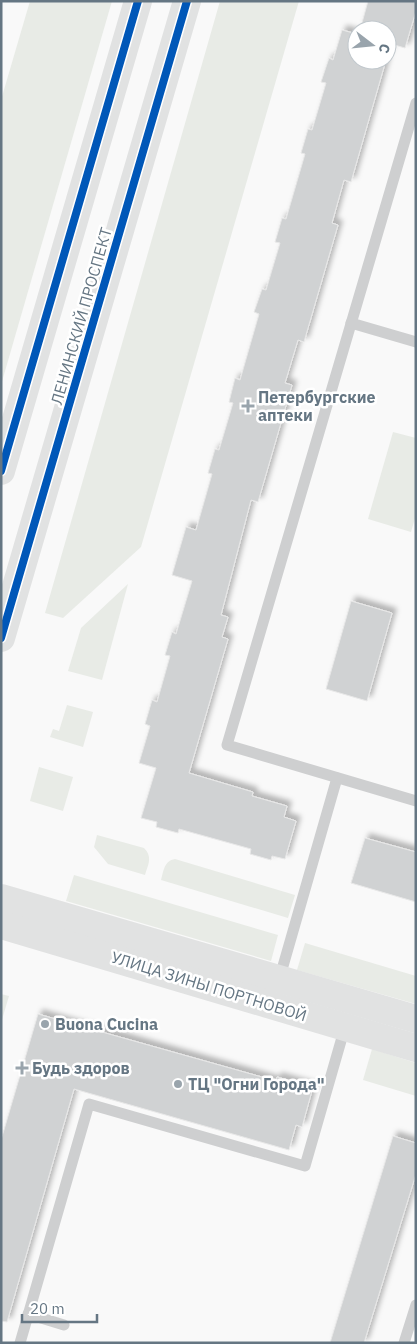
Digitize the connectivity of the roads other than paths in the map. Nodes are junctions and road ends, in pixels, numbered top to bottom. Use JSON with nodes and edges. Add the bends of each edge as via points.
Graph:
{"nodes":[{"id":1,"x":138,"y":1,"type":"edge"},
{"id":2,"x":187,"y":1,"type":"edge"},
{"id":3,"x":416,"y":103,"type":"edge"},
{"id":4,"x":351,"y":323,"type":"junction"},
{"id":5,"x":416,"y":342,"type":"edge"},
{"id":6,"x":1,"y":472,"type":"edge"},
{"id":7,"x":1,"y":638,"type":"edge"},
{"id":8,"x":338,"y":778,"type":"junction"},
{"id":9,"x":416,"y":801,"type":"edge"},
{"id":10,"x":1,"y":898,"type":"edge"},
{"id":11,"x":1,"y":925,"type":"edge"},
{"id":12,"x":275,"y":992,"type":"junction"},
{"id":13,"x":349,"y":1014,"type":"junction"},
{"id":14,"x":416,"y":1019,"type":"edge"},
{"id":15,"x":416,"y":1048,"type":"edge"},
{"id":16,"x":416,"y":1305,"type":"edge"},
{"id":17,"x":28,"y":1314,"type":"junction"},
{"id":18,"x":64,"y":1325,"type":"dead end"},
{"id":19,"x":20,"y":1343,"type":"edge"},
{"id":20,"x":404,"y":1343,"type":"edge"}],
"edges":[{"from":1,"to":6,"type":"main road","name":"ЛЕНИНСКИЙ ПРОСПЕКТ"},
{"from":2,"to":7,"type":"main road","name":"ЛЕНИНСКИЙ ПРОСПЕКТ"},
{"from":3,"to":4,"type":"lane"},
{"from":4,"to":5,"type":"lane"},
{"from":4,"to":8,"type":"lane","via":[[227,745]]},
{"from":8,"to":9,"type":"lane"},
{"from":8,"to":12,"type":"lane"},
{"from":10,"to":12,"type":"main road","name":"УЛИЦА ЗИНЫ ПОРТНОВОЙ"},
{"from":11,"to":12,"type":"main road","name":"УЛИЦА ЗИНЫ ПОРТНОВОЙ"},
{"from":12,"to":13,"type":"main road","name":"УЛИЦА ЗИНЫ ПОРТНОВОЙ"},
{"from":13,"to":14,"type":"main road","name":"УЛИЦА ЗИНЫ ПОРТНОВОЙ"},
{"from":13,"to":15,"type":"main road","name":"УЛИЦА ЗИНЫ ПОРТНОВОЙ"},
{"from":13,"to":17,"type":"lane","via":[[305,1166],[89,1104]]},
{"from":16,"to":20,"type":"lane"},
{"from":17,"to":18,"type":"lane"},
{"from":17,"to":19,"type":"lane"}]}
